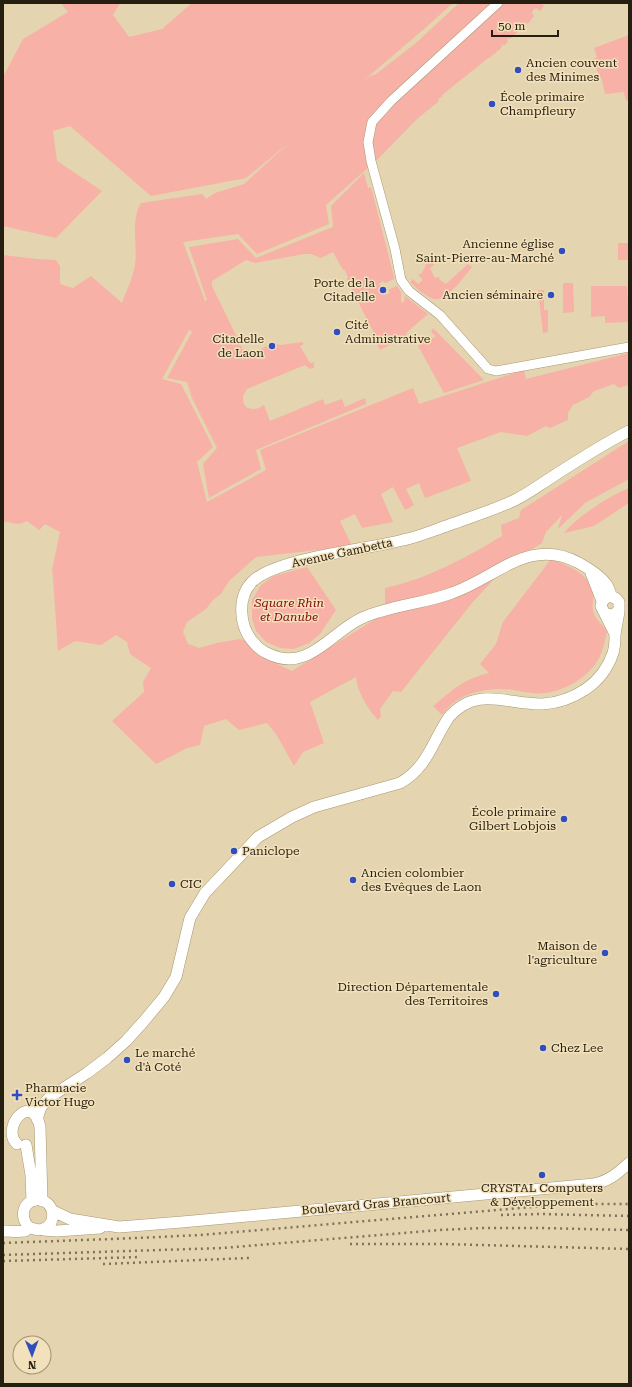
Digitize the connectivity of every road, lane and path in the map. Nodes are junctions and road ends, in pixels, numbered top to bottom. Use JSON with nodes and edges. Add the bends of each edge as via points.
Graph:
{"nodes":[{"id":1,"x":498,"y":3,"type":"edge"},
{"id":2,"x":629,"y":347,"type":"edge"},
{"id":3,"x":629,"y":431,"type":"edge"},
{"id":4,"x":607,"y":599,"type":"junction"},
{"id":5,"x":618,"y":611,"type":"junction"},
{"id":6,"x":606,"y":614,"type":"junction"},
{"id":7,"x":615,"y":634,"type":"junction"},
{"id":8,"x":41,"y":1107,"type":"junction"},
{"id":9,"x":25,"y":1112,"type":"junction"},
{"id":10,"x":37,"y":1119,"type":"junction"},
{"id":11,"x":5,"y":1127,"type":"edge"},
{"id":12,"x":40,"y":1132,"type":"junction"},
{"id":13,"x":3,"y":1142,"type":"edge"},
{"id":14,"x":21,"y":1145,"type":"junction"},
{"id":15,"x":629,"y":1163,"type":"edge"},
{"id":16,"x":37,"y":1201,"type":"junction"},
{"id":17,"x":53,"y":1211,"type":"junction"},
{"id":18,"x":23,"y":1216,"type":"junction"},
{"id":19,"x":117,"y":1226,"type":"junction"},
{"id":20,"x":3,"y":1228,"type":"edge"},
{"id":21,"x":30,"y":1228,"type":"junction"},
{"id":22,"x":43,"y":1230,"type":"junction"},
{"id":23,"x":3,"y":1231,"type":"edge"}],
"edges":[{"from":1,"to":2,"type":"street","via":[[391,101],[372,122],[368,142],[371,161],[401,280],[409,291],[440,315],[488,369],[496,372]]},
{"from":3,"to":4,"type":"main road","name":"Avenue Gambetta","via":[[518,499],[487,512],[405,540],[309,558],[261,575],[251,584],[242,604],[244,624],[251,640],[263,651],[277,658],[296,659],[311,654],[350,624],[364,617],[452,594],[528,557],[550,554],[572,560],[606,583]]},
{"from":4,"to":5,"type":"main road","via":[[619,602]]},
{"from":4,"to":6,"type":"main road","via":[[601,609]]},
{"from":5,"to":6,"type":"main road","via":[[612,615]]},
{"from":5,"to":7,"type":"main road"},
{"from":6,"to":7,"type":"main road"},
{"from":7,"to":8,"type":"main road","via":[[608,665],[597,680],[582,691],[564,700],[544,704],[491,699],[467,702],[449,717],[422,765],[407,779],[324,804],[292,817],[258,837],[205,893],[190,918],[176,977],[164,997],[126,1041],[87,1074],[50,1097]]},
{"from":8,"to":9,"type":"main road"},
{"from":8,"to":10,"type":"main road"},
{"from":9,"to":10,"type":"main road"},
{"from":9,"to":11,"type":"main road","via":[[15,1113]]},
{"from":10,"to":12,"type":"main road"},
{"from":11,"to":14,"type":"main road","via":[[8,1137]]},
{"from":12,"to":14,"type":"main road","via":[[35,1140]]},
{"from":12,"to":16,"type":"main road"},
{"from":13,"to":14,"type":"main road"},
{"from":14,"to":16,"type":"main road"},
{"from":15,"to":19,"type":"main road","name":"Boulevard Gras Brancourt","via":[[614,1176],[594,1184]]},
{"from":16,"to":17,"type":"main road","via":[[49,1204]]},
{"from":16,"to":18,"type":"main road","via":[[26,1207]]},
{"from":17,"to":19,"type":"main road","via":[[70,1219]]},
{"from":17,"to":22,"type":"main road","via":[[50,1224]]},
{"from":18,"to":20,"type":"main road"},
{"from":18,"to":21,"type":"main road"},
{"from":19,"to":22,"type":"main road","via":[[86,1230]]},
{"from":21,"to":22,"type":"main road"},
{"from":21,"to":23,"type":"main road","via":[[25,1231]]}]}
